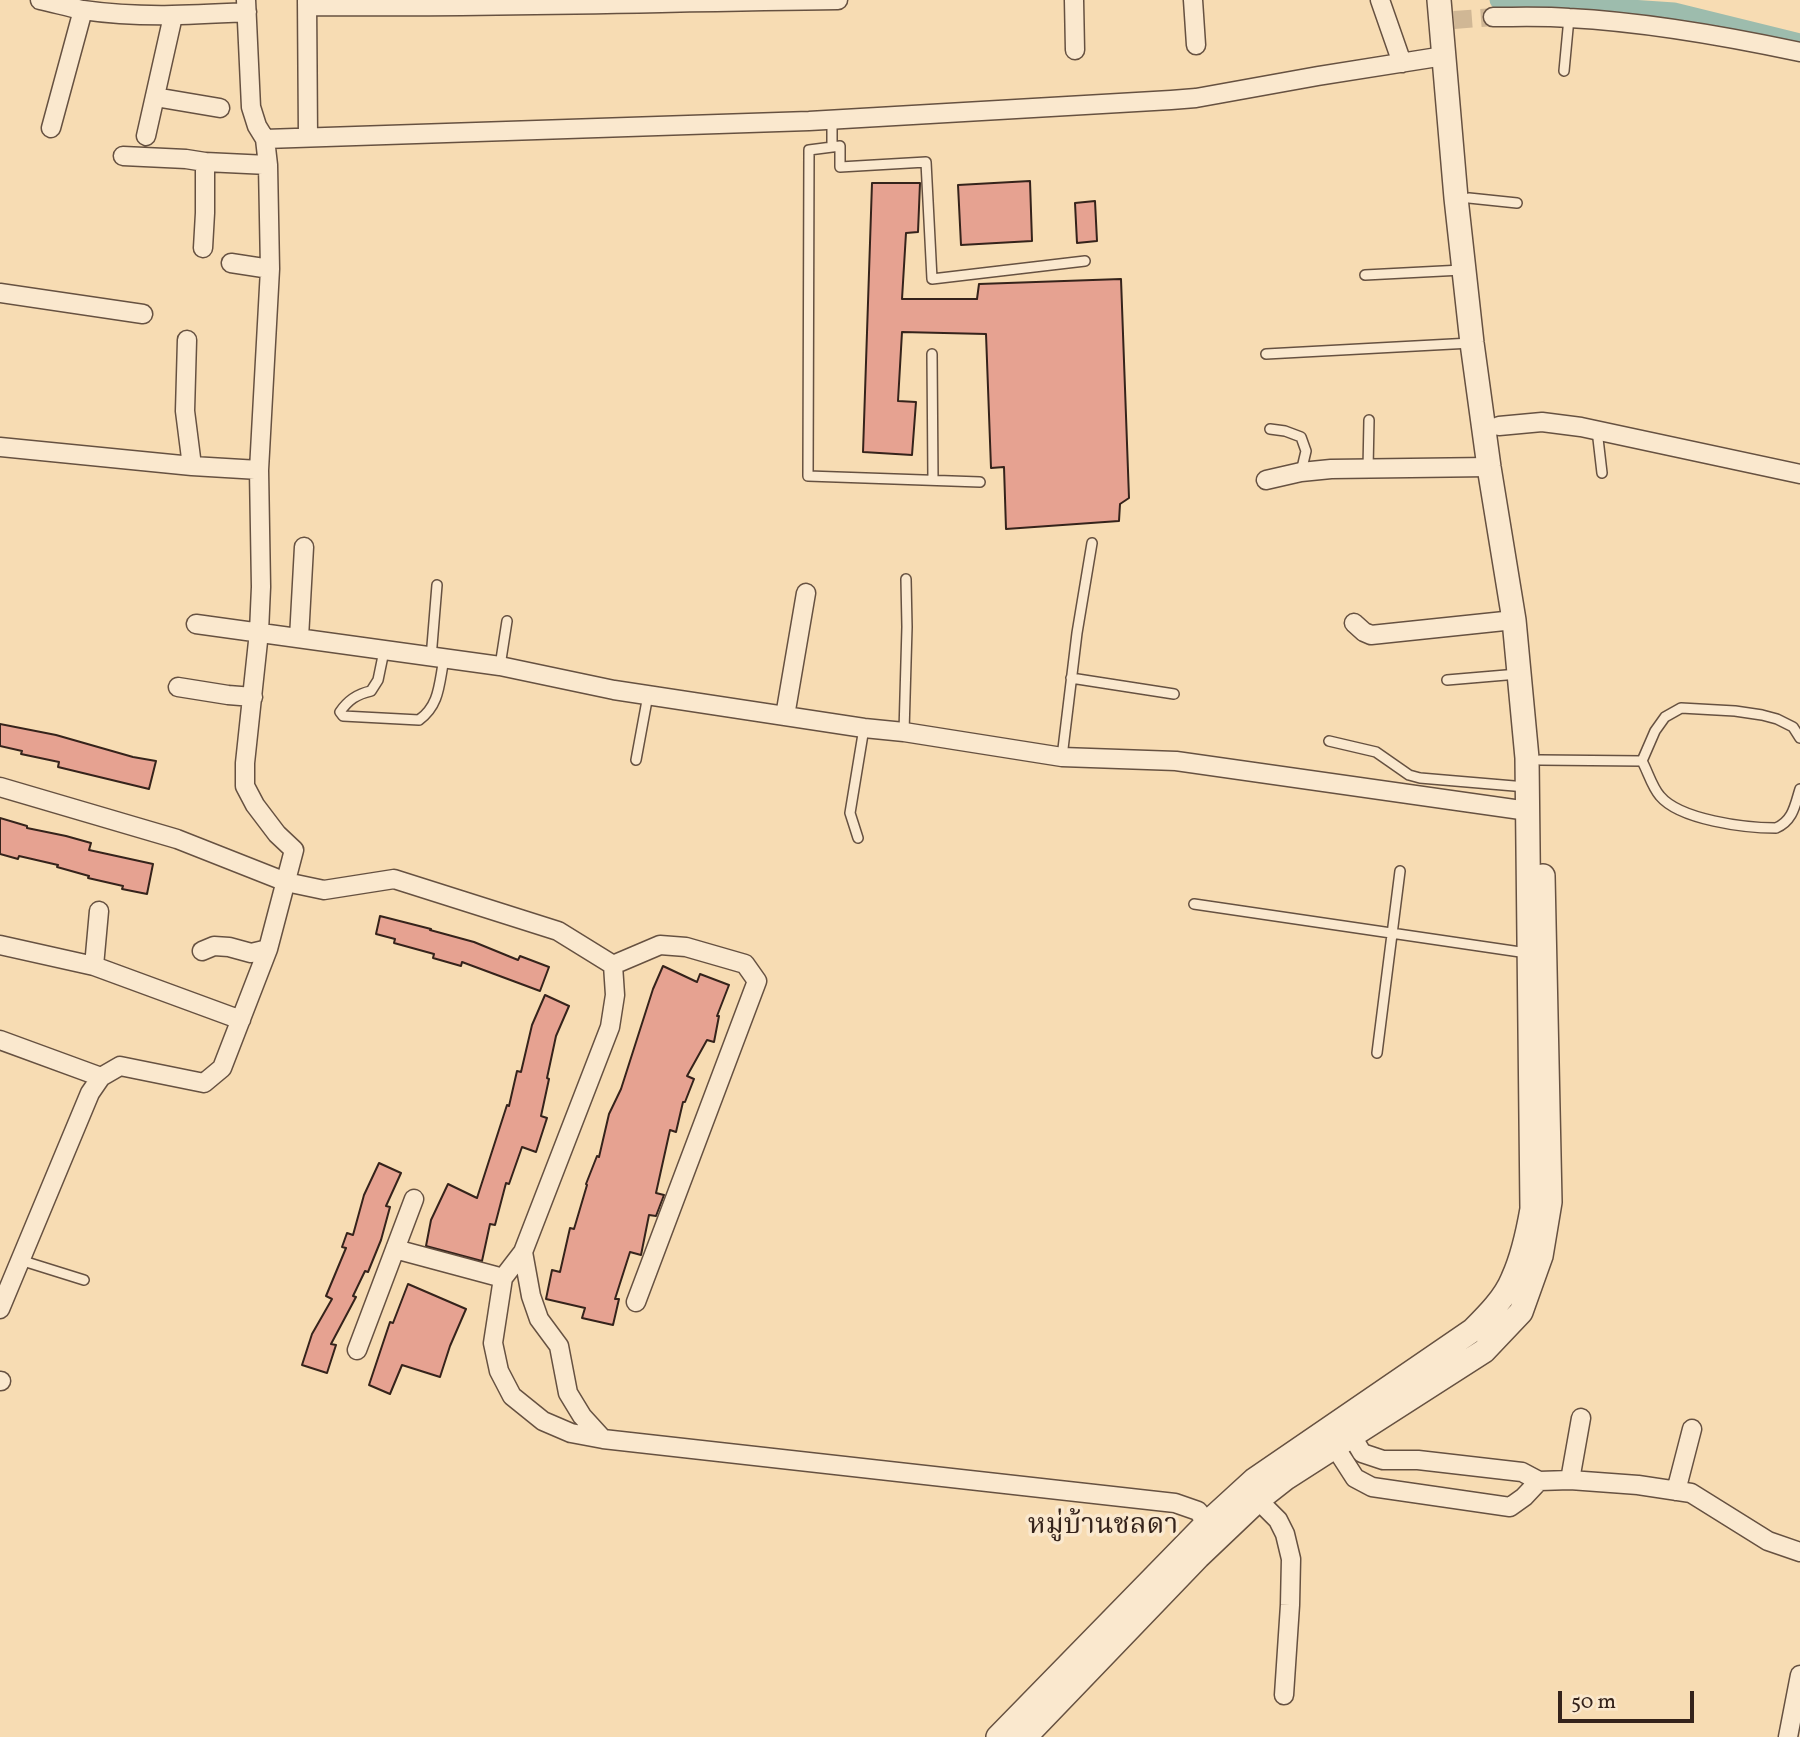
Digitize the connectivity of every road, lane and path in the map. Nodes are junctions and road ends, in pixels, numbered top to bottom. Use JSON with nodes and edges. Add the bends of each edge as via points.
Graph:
{"nodes":[{"id":1,"x":40,"y":0,"type":"edge"},
{"id":2,"x":739,"y":0,"type":"edge"},
{"id":3,"x":838,"y":0,"type":"edge"},
{"id":4,"x":1074,"y":0,"type":"edge"},
{"id":5,"x":1193,"y":0,"type":"edge"},
{"id":6,"x":1380,"y":0,"type":"edge"},
{"id":7,"x":631,"y":1,"type":"edge"},
{"id":8,"x":522,"y":2,"type":"edge"},
{"id":9,"x":307,"y":3,"type":"edge"},
{"id":10,"x":415,"y":4,"type":"edge"},
{"id":11,"x":246,"y":6,"type":"edge"},
{"id":12,"x":83,"y":10,"type":"junction"},
{"id":13,"x":1447,"y":10,"type":"edge"},
{"id":14,"x":173,"y":16,"type":"junction"},
{"id":15,"x":1493,"y":17,"type":"tunnel mouth"},
{"id":16,"x":1569,"y":18,"type":"junction"},
{"id":17,"x":1196,"y":45,"type":"dead end"},
{"id":18,"x":1075,"y":50,"type":"dead end"},
{"id":19,"x":1800,"y":52,"type":"edge"},
{"id":20,"x":1450,"y":56,"type":"junction"},
{"id":21,"x":1402,"y":63,"type":"junction"},
{"id":22,"x":1564,"y":71,"type":"dead end"},
{"id":23,"x":156,"y":97,"type":"junction"},
{"id":24,"x":220,"y":108,"type":"dead end"},
{"id":25,"x":832,"y":120,"type":"junction"},
{"id":26,"x":51,"y":128,"type":"dead end"},
{"id":27,"x":146,"y":136,"type":"dead end"},
{"id":28,"x":308,"y":136,"type":"junction"},
{"id":29,"x":265,"y":139,"type":"junction"},
{"id":30,"x":832,"y":147,"type":"junction"},
{"id":31,"x":124,"y":156,"type":"dead end"},
{"id":32,"x":205,"y":162,"type":"junction"},
{"id":33,"x":268,"y":164,"type":"junction"},
{"id":34,"x":1469,"y":198,"type":"junction"},
{"id":35,"x":1517,"y":204,"type":"dead end"},
{"id":36,"x":203,"y":248,"type":"dead end"},
{"id":37,"x":1085,"y":261,"type":"dead end"},
{"id":38,"x":231,"y":263,"type":"dead end"},
{"id":39,"x":270,"y":269,"type":"junction"},
{"id":40,"x":1464,"y":270,"type":"junction"},
{"id":41,"x":1365,"y":275,"type":"dead end"},
{"id":42,"x":0,"y":293,"type":"edge"},
{"id":43,"x":144,"y":314,"type":"dead end"},
{"id":44,"x":187,"y":340,"type":"dead end"},
{"id":45,"x":1472,"y":343,"type":"junction"},
{"id":46,"x":932,"y":354,"type":"dead end"},
{"id":47,"x":1266,"y":354,"type":"dead end"},
{"id":48,"x":1369,"y":420,"type":"dead end"},
{"id":49,"x":1499,"y":426,"type":"junction"},
{"id":50,"x":1270,"y":429,"type":"dead end"},
{"id":51,"x":1597,"y":430,"type":"junction"},
{"id":52,"x":0,"y":447,"type":"edge"},
{"id":53,"x":192,"y":466,"type":"junction"},
{"id":54,"x":1489,"y":467,"type":"junction"},
{"id":55,"x":1368,"y":469,"type":"junction"},
{"id":56,"x":259,"y":470,"type":"junction"},
{"id":57,"x":1301,"y":472,"type":"junction"},
{"id":58,"x":1602,"y":473,"type":"dead end"},
{"id":59,"x":1800,"y":474,"type":"edge"},
{"id":60,"x":933,"y":480,"type":"junction"},
{"id":61,"x":1266,"y":480,"type":"dead end"},
{"id":62,"x":980,"y":482,"type":"dead end"},
{"id":63,"x":1092,"y":543,"type":"dead end"},
{"id":64,"x":304,"y":547,"type":"dead end"},
{"id":65,"x":906,"y":579,"type":"dead end"},
{"id":66,"x":437,"y":586,"type":"dead end"},
{"id":67,"x":806,"y":593,"type":"dead end"},
{"id":68,"x":1514,"y":620,"type":"junction"},
{"id":69,"x":507,"y":621,"type":"dead end"},
{"id":70,"x":1354,"y":623,"type":"dead end"},
{"id":71,"x":196,"y":624,"type":"dead end"},
{"id":72,"x":259,"y":632,"type":"junction"},
{"id":73,"x":299,"y":638,"type":"junction"},
{"id":74,"x":384,"y":651,"type":"junction"},
{"id":75,"x":438,"y":658,"type":"junction"},
{"id":76,"x":500,"y":666,"type":"junction"},
{"id":77,"x":1520,"y":674,"type":"junction"},
{"id":78,"x":1072,"y":678,"type":"junction"},
{"id":79,"x":1447,"y":680,"type":"dead end"},
{"id":80,"x":178,"y":687,"type":"dead end"},
{"id":81,"x":1174,"y":694,"type":"dead end"},
{"id":82,"x":648,"y":695,"type":"junction"},
{"id":83,"x":253,"y":697,"type":"junction"},
{"id":84,"x":785,"y":716,"type":"junction"},
{"id":85,"x":864,"y":727,"type":"junction"},
{"id":86,"x":904,"y":732,"type":"junction"},
{"id":87,"x":1800,"y":736,"type":"edge"},
{"id":88,"x":1329,"y":741,"type":"dead end"},
{"id":89,"x":1062,"y":757,"type":"junction"},
{"id":90,"x":636,"y":760,"type":"dead end"},
{"id":91,"x":1540,"y":760,"type":"junction"},
{"id":92,"x":1643,"y":761,"type":"junction"},
{"id":93,"x":0,"y":787,"type":"edge"},
{"id":94,"x":1528,"y":787,"type":"junction"},
{"id":95,"x":1800,"y":789,"type":"edge"},
{"id":96,"x":1528,"y":811,"type":"junction"},
{"id":97,"x":1796,"y":815,"type":"edge"},
{"id":98,"x":858,"y":838,"type":"dead end"},
{"id":99,"x":1400,"y":871,"type":"dead end"},
{"id":100,"x":286,"y":882,"type":"junction"},
{"id":101,"x":1194,"y":904,"type":"dead end"},
{"id":102,"x":99,"y":911,"type":"dead end"},
{"id":103,"x":1393,"y":934,"type":"junction"},
{"id":104,"x":0,"y":945,"type":"edge"},
{"id":105,"x":268,"y":949,"type":"junction"},
{"id":106,"x":202,"y":951,"type":"dead end"},
{"id":107,"x":1528,"y":953,"type":"junction"},
{"id":108,"x":613,"y":965,"type":"junction"},
{"id":109,"x":94,"y":967,"type":"junction"},
{"id":110,"x":241,"y":1020,"type":"junction"},
{"id":111,"x":0,"y":1040,"type":"edge"},
{"id":112,"x":1377,"y":1053,"type":"dead end"},
{"id":113,"x":101,"y":1077,"type":"junction"},
{"id":114,"x":414,"y":1199,"type":"dead end"},
{"id":115,"x":395,"y":1249,"type":"junction"},
{"id":116,"x":523,"y":1252,"type":"junction"},
{"id":117,"x":20,"y":1260,"type":"junction"},
{"id":118,"x":503,"y":1278,"type":"junction"},
{"id":119,"x":84,"y":1279,"type":"dead end"},
{"id":120,"x":636,"y":1302,"type":"dead end"},
{"id":121,"x":0,"y":1309,"type":"edge"},
{"id":122,"x":357,"y":1350,"type":"dead end"},
{"id":123,"x":1581,"y":1418,"type":"dead end"},
{"id":124,"x":1692,"y":1429,"type":"dead end"},
{"id":125,"x":603,"y":1439,"type":"junction"},
{"id":126,"x":1343,"y":1442,"type":"junction"},
{"id":127,"x":1394,"y":1460,"type":"junction"},
{"id":128,"x":1539,"y":1480,"type":"junction"},
{"id":129,"x":1570,"y":1480,"type":"junction"},
{"id":130,"x":1389,"y":1489,"type":"junction"},
{"id":131,"x":1676,"y":1491,"type":"junction"},
{"id":132,"x":1258,"y":1500,"type":"junction"},
{"id":133,"x":1213,"y":1531,"type":"junction"},
{"id":134,"x":1800,"y":1552,"type":"edge"},
{"id":135,"x":1800,"y":1675,"type":"edge"},
{"id":136,"x":1284,"y":1695,"type":"dead end"},
{"id":137,"x":998,"y":1737,"type":"edge"},
{"id":138,"x":1025,"y":1737,"type":"edge"},
{"id":139,"x":1788,"y":1737,"type":"edge"}],
"edges":[{"from":1,"to":12,"type":"street"},
{"from":2,"to":3,"type":"street"},
{"from":2,"to":7,"type":"street"},
{"from":4,"to":18,"type":"street"},
{"from":5,"to":17,"type":"street"},
{"from":6,"to":21,"type":"street"},
{"from":7,"to":8,"type":"street"},
{"from":8,"to":10,"type":"street"},
{"from":9,"to":10,"type":"street"},
{"from":9,"to":28,"type":"street"},
{"from":11,"to":14,"type":"street"},
{"from":11,"to":29,"type":"street","via":[[251,107]]},
{"from":12,"to":14,"type":"street"},
{"from":12,"to":26,"type":"street"},
{"from":13,"to":20,"type":"street"},
{"from":14,"to":23,"type":"street"},
{"from":15,"to":16,"type":"street"},
{"from":16,"to":19,"type":"street","via":[[1649,26]]},
{"from":16,"to":22,"type":"lane"},
{"from":20,"to":21,"type":"street"},
{"from":20,"to":34,"type":"street"},
{"from":20,"to":40,"type":"street"},
{"from":21,"to":25,"type":"street","via":[[1196,98]]},
{"from":23,"to":24,"type":"street"},
{"from":23,"to":27,"type":"street"},
{"from":25,"to":28,"type":"street"},
{"from":25,"to":30,"type":"lane"},
{"from":28,"to":29,"type":"street"},
{"from":29,"to":33,"type":"street"},
{"from":30,"to":37,"type":"lane","via":[[840,146],[840,167],[926,162],[932,278]]},
{"from":30,"to":60,"type":"lane","via":[[809,150],[808,476]]},
{"from":31,"to":32,"type":"street"},
{"from":32,"to":33,"type":"street"},
{"from":32,"to":36,"type":"street"},
{"from":33,"to":39,"type":"street"},
{"from":34,"to":35,"type":"lane"},
{"from":34,"to":49,"type":"street"},
{"from":38,"to":39,"type":"street"},
{"from":39,"to":56,"type":"street"},
{"from":40,"to":41,"type":"lane"},
{"from":40,"to":45,"type":"street"},
{"from":42,"to":43,"type":"street"},
{"from":44,"to":53,"type":"street","via":[[185,411]]},
{"from":45,"to":47,"type":"lane"},
{"from":45,"to":54,"type":"street"},
{"from":46,"to":60,"type":"lane"},
{"from":48,"to":55,"type":"lane"},
{"from":49,"to":51,"type":"street","via":[[1542,422]]},
{"from":49,"to":91,"type":"street"},
{"from":50,"to":57,"type":"lane","via":[[1301,437],[1306,451]]},
{"from":51,"to":58,"type":"lane"},
{"from":51,"to":59,"type":"street"},
{"from":52,"to":53,"type":"street"},
{"from":53,"to":56,"type":"street"},
{"from":54,"to":55,"type":"street"},
{"from":54,"to":68,"type":"street"},
{"from":55,"to":57,"type":"street"},
{"from":56,"to":72,"type":"street"},
{"from":57,"to":61,"type":"street"},
{"from":60,"to":62,"type":"lane"},
{"from":63,"to":78,"type":"lane"},
{"from":64,"to":73,"type":"street"},
{"from":65,"to":86,"type":"lane"},
{"from":66,"to":75,"type":"lane"},
{"from":67,"to":84,"type":"street"},
{"from":68,"to":70,"type":"street","via":[[1371,635]]},
{"from":68,"to":77,"type":"street"},
{"from":69,"to":76,"type":"lane"},
{"from":71,"to":72,"type":"street"},
{"from":72,"to":73,"type":"street"},
{"from":72,"to":83,"type":"street"},
{"from":73,"to":74,"type":"street"},
{"from":74,"to":75,"type":"street"},
{"from":74,"to":75,"type":"lane","via":[[378,680],[371,691],[357,694],[343,706],[343,716],[419,720],[436,699]]},
{"from":75,"to":76,"type":"street"},
{"from":76,"to":82,"type":"street"},
{"from":77,"to":79,"type":"lane"},
{"from":77,"to":94,"type":"street"},
{"from":78,"to":81,"type":"lane"},
{"from":78,"to":89,"type":"lane"},
{"from":80,"to":83,"type":"street"},
{"from":82,"to":84,"type":"street"},
{"from":82,"to":90,"type":"lane"},
{"from":83,"to":100,"type":"street","via":[[245,786],[293,850]]},
{"from":84,"to":85,"type":"street"},
{"from":85,"to":86,"type":"street"},
{"from":85,"to":98,"type":"lane","via":[[850,813]]},
{"from":86,"to":89,"type":"street"},
{"from":87,"to":92,"type":"lane","via":[[1793,727],[1762,715],[1681,708],[1665,717],[1654,731]]},
{"from":88,"to":94,"type":"lane","via":[[1376,752],[1420,778]]},
{"from":89,"to":96,"type":"street","via":[[1176,761]]},
{"from":91,"to":92,"type":"lane"},
{"from":91,"to":126,"type":"street","via":[[1550,1202],[1541,1256],[1521,1312],[1483,1351]]},
{"from":92,"to":97,"type":"lane","via":[[1658,793],[1679,811],[1766,828],[1776,828]]},
{"from":93,"to":100,"type":"street","via":[[177,839]]},
{"from":94,"to":96,"type":"street"},
{"from":95,"to":97,"type":"lane"},
{"from":96,"to":107,"type":"street"},
{"from":99,"to":103,"type":"lane"},
{"from":100,"to":105,"type":"street"},
{"from":100,"to":108,"type":"street","via":[[324,890],[394,879],[558,931]]},
{"from":101,"to":103,"type":"lane"},
{"from":102,"to":109,"type":"street"},
{"from":103,"to":107,"type":"lane"},
{"from":103,"to":112,"type":"lane"},
{"from":104,"to":109,"type":"street"},
{"from":105,"to":106,"type":"street","via":[[251,953],[214,946]]},
{"from":105,"to":110,"type":"street"},
{"from":107,"to":133,"type":"street","via":[[1532,1209],[1513,1280],[1473,1330],[1254,1480]]},
{"from":108,"to":116,"type":"street","via":[[610,1027]]},
{"from":108,"to":120,"type":"street","via":[[660,945],[686,947],[745,964],[757,981]]},
{"from":109,"to":110,"type":"street"},
{"from":110,"to":113,"type":"street","via":[[222,1068],[204,1083],[120,1066]]},
{"from":111,"to":113,"type":"street"},
{"from":113,"to":117,"type":"street","via":[[90,1093]]},
{"from":114,"to":115,"type":"street"},
{"from":115,"to":118,"type":"street"},
{"from":115,"to":122,"type":"street"},
{"from":116,"to":118,"type":"street"},
{"from":116,"to":125,"type":"street","via":[[531,1296],[539,1319],[559,1346],[568,1393]]},
{"from":117,"to":119,"type":"lane"},
{"from":117,"to":121,"type":"street"},
{"from":118,"to":125,"type":"street","via":[[493,1343],[499,1371],[512,1396],[543,1421]]},
{"from":123,"to":129,"type":"street"},
{"from":124,"to":131,"type":"street"},
{"from":125,"to":133,"type":"street","via":[[1175,1503],[1198,1511]]},
{"from":126,"to":127,"type":"street","via":[[1362,1453]]},
{"from":126,"to":130,"type":"street","via":[[1355,1478]]},
{"from":126,"to":132,"type":"street"},
{"from":127,"to":128,"type":"street","via":[[1522,1472]]},
{"from":127,"to":130,"type":"street"},
{"from":128,"to":129,"type":"street"},
{"from":128,"to":130,"type":"street","via":[[1510,1507]]},
{"from":129,"to":131,"type":"street"},
{"from":131,"to":134,"type":"street","via":[[1691,1493],[1768,1541]]},
{"from":132,"to":133,"type":"street"},
{"from":132,"to":136,"type":"street","via":[[1278,1520],[1291,1559]]},
{"from":133,"to":137,"type":"street"},
{"from":133,"to":138,"type":"street"},
{"from":135,"to":139,"type":"street"}]}
